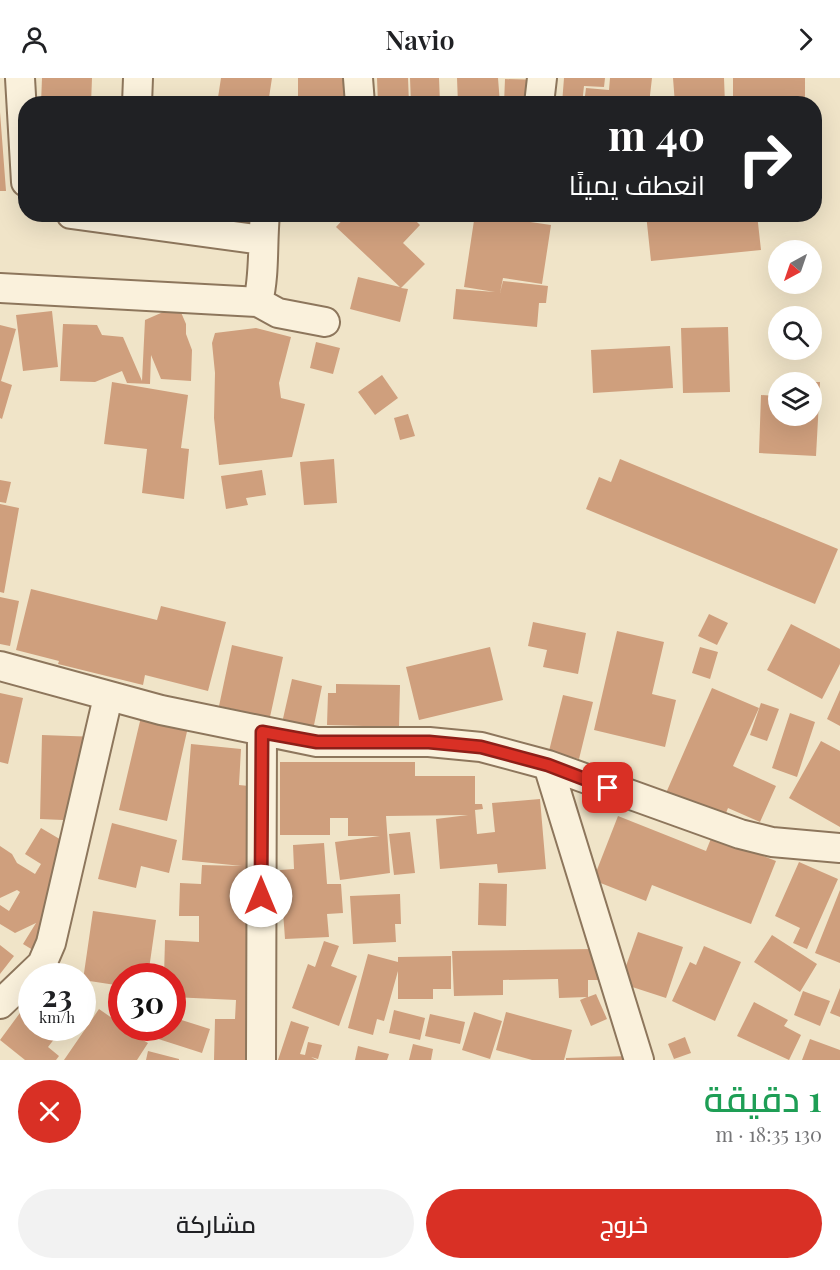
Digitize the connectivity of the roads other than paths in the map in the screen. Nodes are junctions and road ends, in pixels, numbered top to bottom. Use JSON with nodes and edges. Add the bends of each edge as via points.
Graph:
{"nodes":[{"id":1,"x":20,"y":78,"type":"edge"},
{"id":2,"x":138,"y":78,"type":"edge"},
{"id":3,"x":358,"y":78,"type":"edge"},
{"id":4,"x":542,"y":78,"type":"edge"},
{"id":5,"x":21,"y":96,"type":"edge"},
{"id":6,"x":137,"y":96,"type":"edge"},
{"id":7,"x":359,"y":96,"type":"edge"},
{"id":8,"x":540,"y":96,"type":"edge"},
{"id":9,"x":192,"y":222,"type":"edge"},
{"id":10,"x":264,"y":227,"type":"edge"},
{"id":11,"x":0,"y":288,"type":"edge"},
{"id":12,"x":258,"y":302,"type":"junction"},
{"id":13,"x":326,"y":322,"type":"dead end"},
{"id":14,"x":0,"y":666,"type":"edge"},
{"id":15,"x":108,"y":697,"type":"junction"},
{"id":16,"x":262,"y":732,"type":"junction"},
{"id":17,"x":548,"y":765,"type":"junction"},
{"id":18,"x":840,"y":848,"type":"edge"},
{"id":19,"x":0,"y":1004,"type":"edge"},
{"id":20,"x":261,"y":1060,"type":"edge"},
{"id":21,"x":639,"y":1060,"type":"edge"}],
"edges":[{"from":1,"to":5,"type":"street"},
{"from":2,"to":6,"type":"street"},
{"from":3,"to":7,"type":"street"},
{"from":4,"to":8,"type":"street"},
{"from":9,"to":10,"type":"street"},
{"from":10,"to":12,"type":"street","via":[[264,276]]},
{"from":11,"to":12,"type":"street"},
{"from":12,"to":13,"type":"street","via":[[278,313]]},
{"from":14,"to":15,"type":"street"},
{"from":15,"to":16,"type":"street"},
{"from":15,"to":19,"type":"street","via":[[51,943],[42,964]]},
{"from":16,"to":17,"type":"street","via":[[317,742],[429,742],[481,747]]},
{"from":16,"to":20,"type":"street"},
{"from":17,"to":18,"type":"street","via":[[740,834],[792,845]]},
{"from":17,"to":21,"type":"street"}]}
